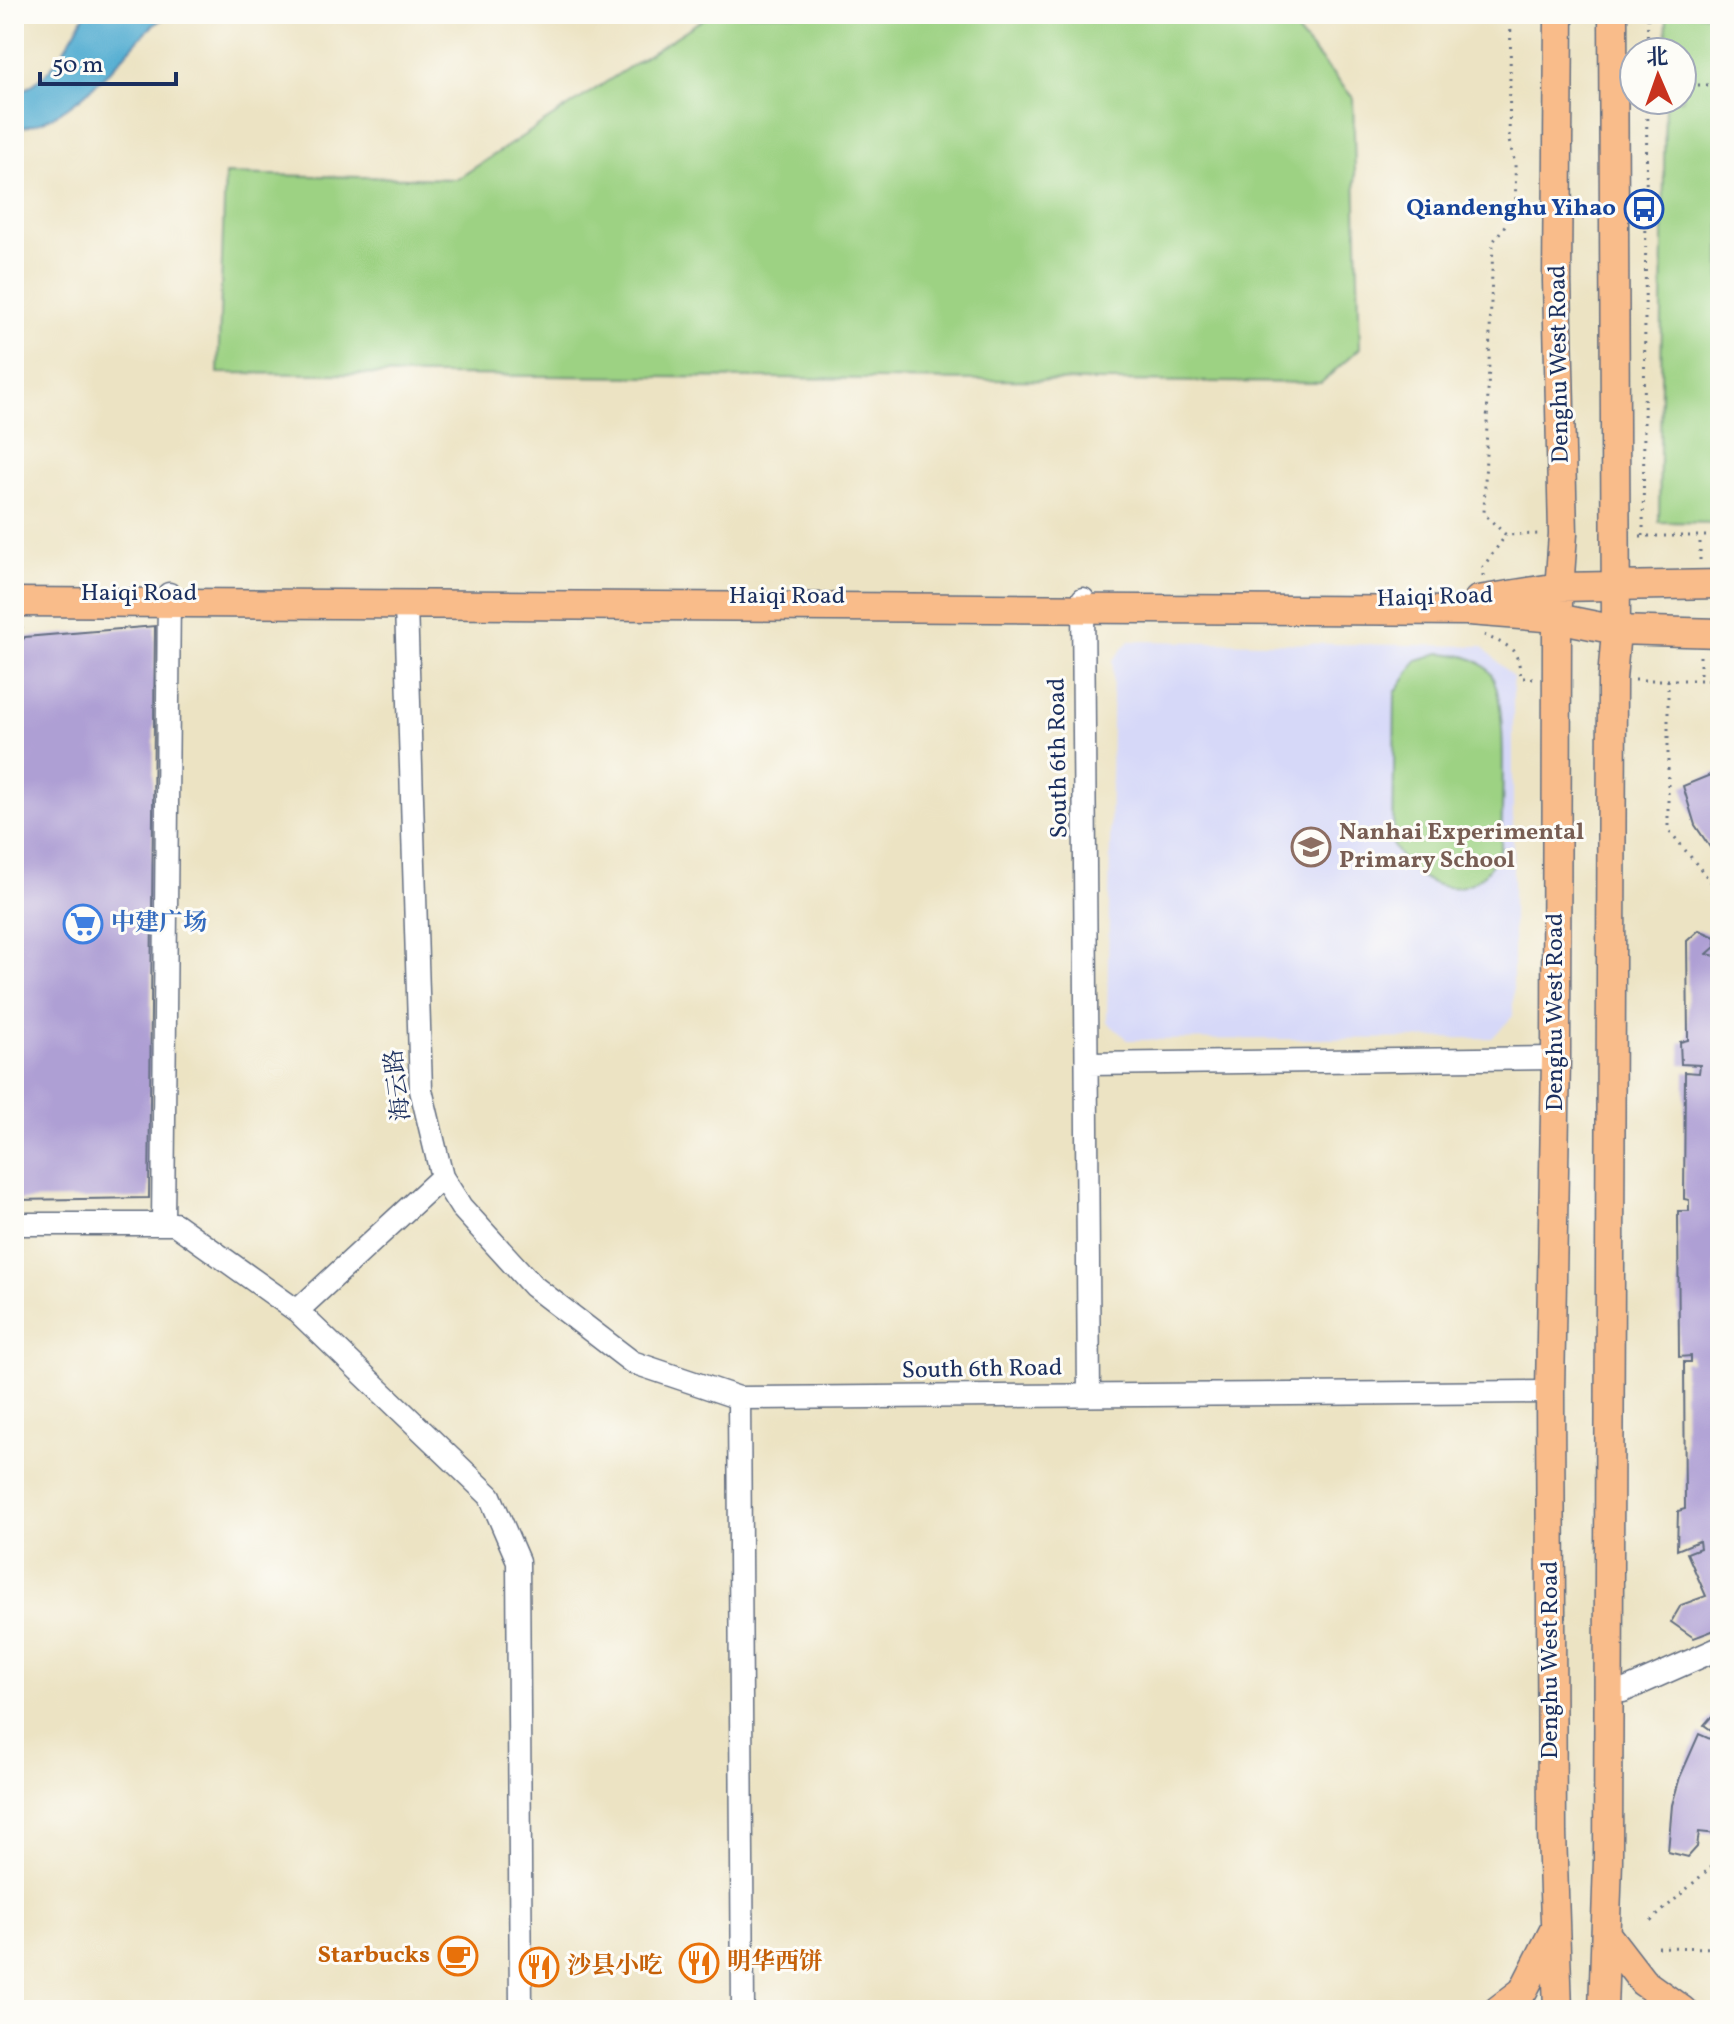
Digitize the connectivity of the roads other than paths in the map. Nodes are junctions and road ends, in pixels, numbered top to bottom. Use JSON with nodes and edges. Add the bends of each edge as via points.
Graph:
{"nodes":[{"id":1,"x":1559,"y":19,"type":"edge"},
{"id":2,"x":1613,"y":19,"type":"edge"},
{"id":3,"x":1720,"y":584,"type":"edge"},
{"id":4,"x":1615,"y":585,"type":"junction"},
{"id":5,"x":1559,"y":587,"type":"junction"},
{"id":6,"x":14,"y":593,"type":"edge"},
{"id":7,"x":169,"y":599,"type":"junction"},
{"id":8,"x":14,"y":602,"type":"edge"},
{"id":9,"x":1083,"y":603,"type":"junction"},
{"id":10,"x":406,"y":605,"type":"junction"},
{"id":11,"x":1557,"y":618,"type":"junction"},
{"id":12,"x":1616,"y":630,"type":"junction"},
{"id":13,"x":1720,"y":633,"type":"edge"},
{"id":14,"x":1556,"y":1058,"type":"junction"},
{"id":15,"x":1089,"y":1064,"type":"junction"},
{"id":16,"x":442,"y":1177,"type":"junction"},
{"id":17,"x":14,"y":1224,"type":"edge"},
{"id":18,"x":163,"y":1224,"type":"junction"},
{"id":19,"x":297,"y":1311,"type":"junction"},
{"id":20,"x":1550,"y":1392,"type":"junction"},
{"id":21,"x":1089,"y":1395,"type":"junction"},
{"id":22,"x":739,"y":1398,"type":"junction"},
{"id":23,"x":1720,"y":1648,"type":"edge"},
{"id":24,"x":1623,"y":1691,"type":"dead end"},
{"id":25,"x":1554,"y":1932,"type":"junction"},
{"id":26,"x":1606,"y":1934,"type":"junction"},
{"id":27,"x":521,"y":2010,"type":"edge"},
{"id":28,"x":743,"y":2010,"type":"edge"},
{"id":29,"x":1498,"y":2010,"type":"edge"},
{"id":30,"x":1558,"y":2010,"type":"edge"},
{"id":31,"x":1603,"y":2010,"type":"edge"},
{"id":32,"x":1682,"y":2010,"type":"edge"}],
"edges":[{"from":1,"to":5,"type":"main road","name":"Denghu West Road"},
{"from":2,"to":4,"type":"main road","via":[[1629,536]]},
{"from":3,"to":4,"type":"main road","name":"Haiqi Road"},
{"from":4,"to":5,"type":"main road","name":"Haiqi Road"},
{"from":4,"to":12,"type":"main road"},
{"from":5,"to":9,"type":"main road","name":"Haiqi Road","via":[[1473,601]]},
{"from":5,"to":11,"type":"main road","name":"Denghu West Road"},
{"from":6,"to":7,"type":"main road","name":"Haiqi Road"},
{"from":7,"to":8,"type":"main road","name":"Haiqi Road"},
{"from":7,"to":9,"type":"main road","name":"Haiqi Road"},
{"from":7,"to":10,"type":"main road","name":"Haiqi Road"},
{"from":7,"to":18,"type":"street"},
{"from":9,"to":10,"type":"main road","name":"Haiqi Road"},
{"from":9,"to":11,"type":"main road","name":"Haiqi Road","via":[[1469,611]]},
{"from":9,"to":15,"type":"street","name":"South 6th Road"},
{"from":10,"to":16,"type":"street","name":"海云路","via":[[421,1090]]},
{"from":11,"to":12,"type":"main road","name":"Haiqi Road"},
{"from":11,"to":14,"type":"main road","name":"Denghu West Road"},
{"from":12,"to":13,"type":"main road","name":"Haiqi Road"},
{"from":12,"to":26,"type":"main road"},
{"from":14,"to":15,"type":"street"},
{"from":14,"to":20,"type":"main road","name":"Denghu West Road"},
{"from":15,"to":21,"type":"street","name":"South 6th Road"},
{"from":16,"to":19,"type":"street"},
{"from":16,"to":22,"type":"street","name":"海云路","via":[[461,1207],[533,1286],[632,1362]]},
{"from":17,"to":18,"type":"street"},
{"from":18,"to":19,"type":"street","via":[[175,1224]]},
{"from":19,"to":27,"type":"street","via":[[490,1496],[518,1561]]},
{"from":20,"to":21,"type":"street"},
{"from":20,"to":25,"type":"main road","name":"Denghu West Road"},
{"from":21,"to":22,"type":"street","name":"South 6th Road"},
{"from":22,"to":28,"type":"street"},
{"from":23,"to":24,"type":"street"},
{"from":25,"to":29,"type":"main road","via":[[1523,1991]]},
{"from":25,"to":30,"type":"main road","name":"Denghu West Road"},
{"from":26,"to":31,"type":"main road"},
{"from":26,"to":32,"type":"main road","via":[[1643,1982]]}]}
